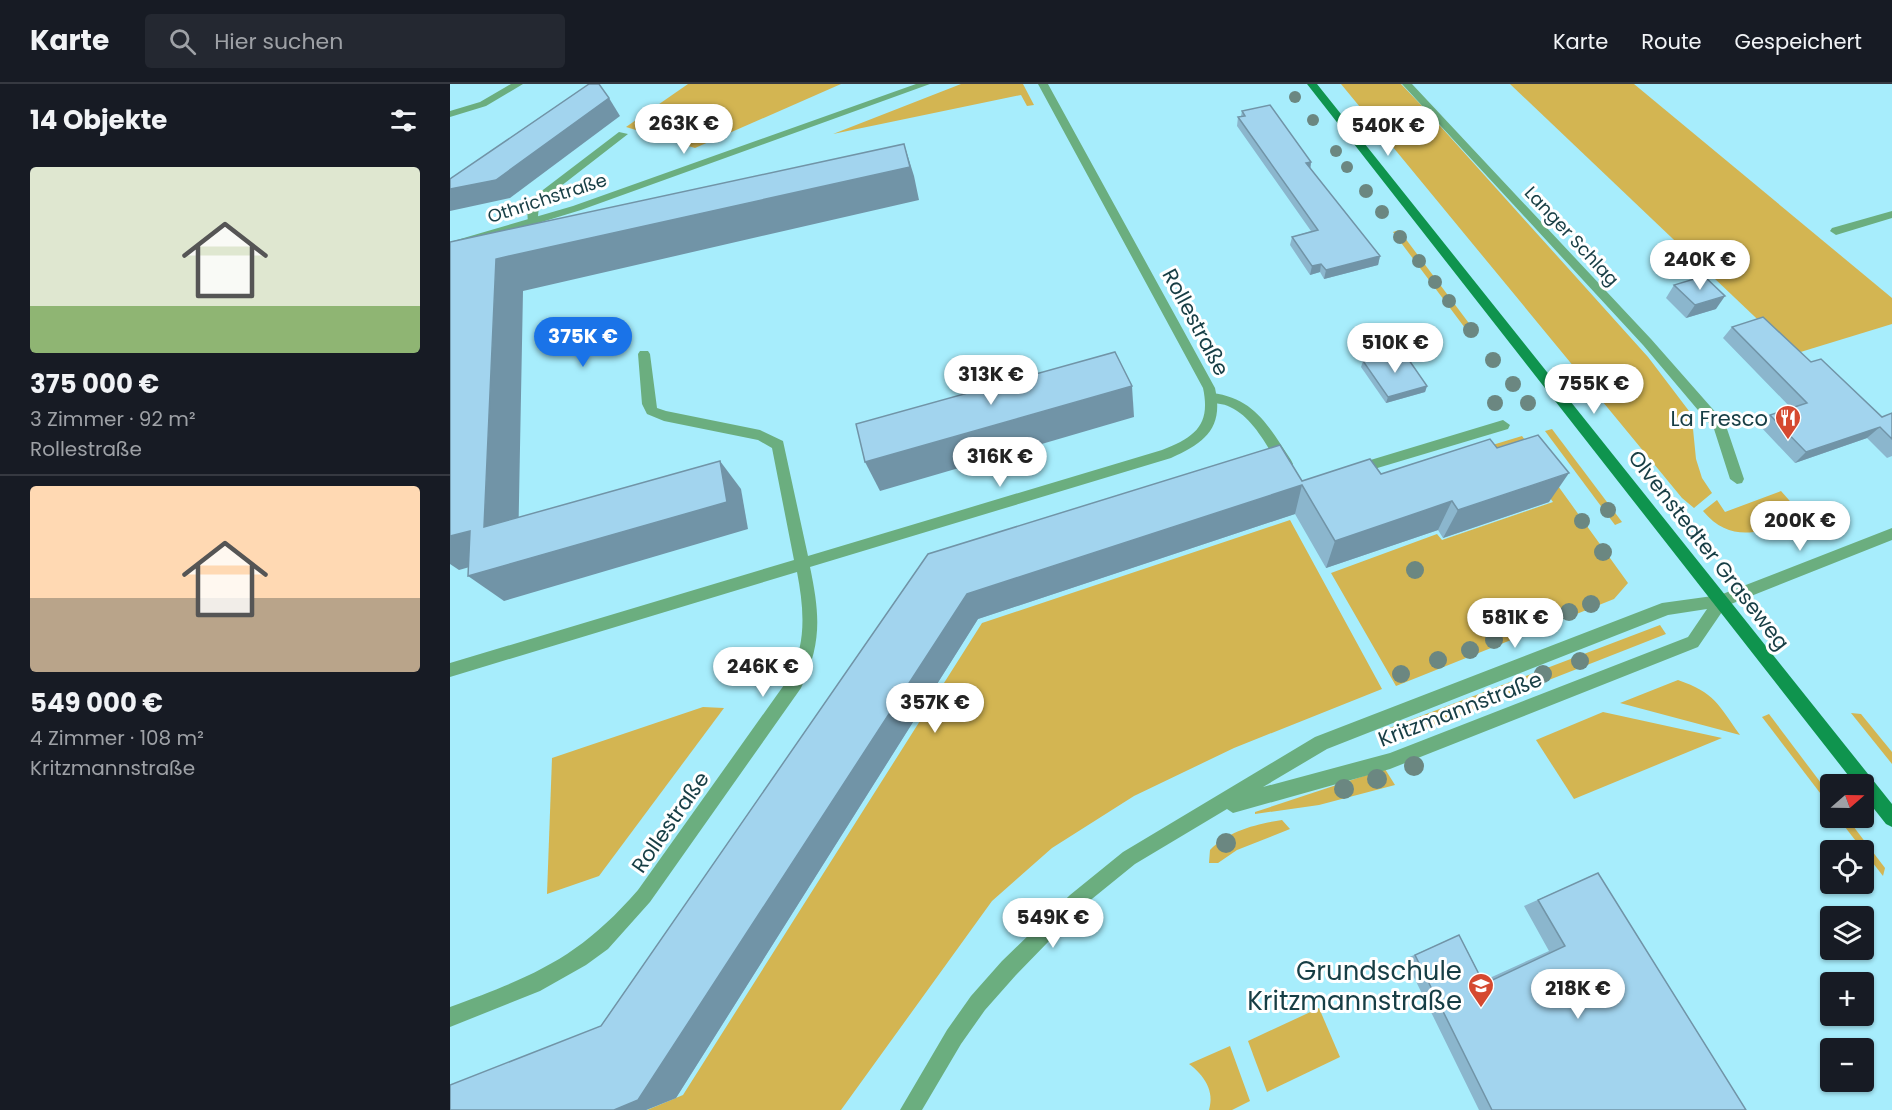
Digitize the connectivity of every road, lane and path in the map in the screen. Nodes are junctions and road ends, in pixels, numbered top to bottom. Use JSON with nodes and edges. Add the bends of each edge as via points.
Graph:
{"nodes":[{"id":1,"x":518,"y":84,"type":"edge"},
{"id":2,"x":925,"y":84,"type":"edge"},
{"id":3,"x":1043,"y":84,"type":"edge"},
{"id":4,"x":1312,"y":84,"type":"edge"},
{"id":5,"x":1407,"y":84,"type":"edge"},
{"id":6,"x":450,"y":114,"type":"edge"},
{"id":7,"x":623,"y":134,"type":"dead end"},
{"id":8,"x":1892,"y":214,"type":"edge"},
{"id":9,"x":532,"y":222,"type":"junction"},
{"id":10,"x":1836,"y":231,"type":"dead end"},
{"id":11,"x":450,"y":246,"type":"edge"},
{"id":12,"x":644,"y":354,"type":"dead end"},
{"id":13,"x":1212,"y":398,"type":"junction"},
{"id":14,"x":1503,"y":426,"type":"dead end"},
{"id":15,"x":1335,"y":475,"type":"edge"},
{"id":16,"x":1295,"y":476,"type":"edge"},
{"id":17,"x":1737,"y":479,"type":"dead end"},
{"id":18,"x":1892,"y":534,"type":"edge"},
{"id":19,"x":803,"y":564,"type":"junction"},
{"id":20,"x":1720,"y":601,"type":"junction"},
{"id":21,"x":450,"y":670,"type":"edge"},
{"id":22,"x":1215,"y":808,"type":"junction"},
{"id":23,"x":1892,"y":818,"type":"edge"},
{"id":24,"x":450,"y":1017,"type":"edge"},
{"id":25,"x":910,"y":1110,"type":"edge"}],
"edges":[{"from":1,"to":6,"type":"street","via":[[483,104]]},
{"from":2,"to":9,"type":"street","name":"Othrichstraße"},
{"from":3,"to":13,"type":"street","name":"Rollestraße"},
{"from":4,"to":20,"type":"main road","name":"Olvenstedter Graseweg"},
{"from":5,"to":17,"type":"street","name":"Langer Schlag","via":[[1647,342],[1720,427]]},
{"from":7,"to":9,"type":"street","via":[[539,198],[532,207]]},
{"from":8,"to":10,"type":"street"},
{"from":9,"to":11,"type":"street","name":"Othrichstraße"},
{"from":12,"to":19,"type":"street","name":"Rollestraße","via":[[652,411],[760,435],[778,445]]},
{"from":13,"to":16,"type":"street","via":[[1230,399],[1248,411]]},
{"from":13,"to":19,"type":"street","name":"Rollestraße","via":[[1212,414],[1205,429],[1173,452]]},
{"from":14,"to":15,"type":"street"},
{"from":18,"to":20,"type":"street"},
{"from":19,"to":21,"type":"street","name":"Rollestraße"},
{"from":19,"to":24,"type":"street","name":"Rollestraße","via":[[812,626],[799,675],[628,917],[590,952],[557,974]]},
{"from":20,"to":22,"type":"street","name":"Kritzmannstraße","via":[[1667,608],[1322,743]]},
{"from":20,"to":22,"type":"street","name":"Kritzmannstraße","via":[[1693,642],[1425,748]]},
{"from":20,"to":23,"type":"main road","name":"Olvenstedter Graseweg"},
{"from":22,"to":25,"type":"street","name":"Kritzmannstraße","via":[[1129,858],[1042,934],[978,1004]]}]}
